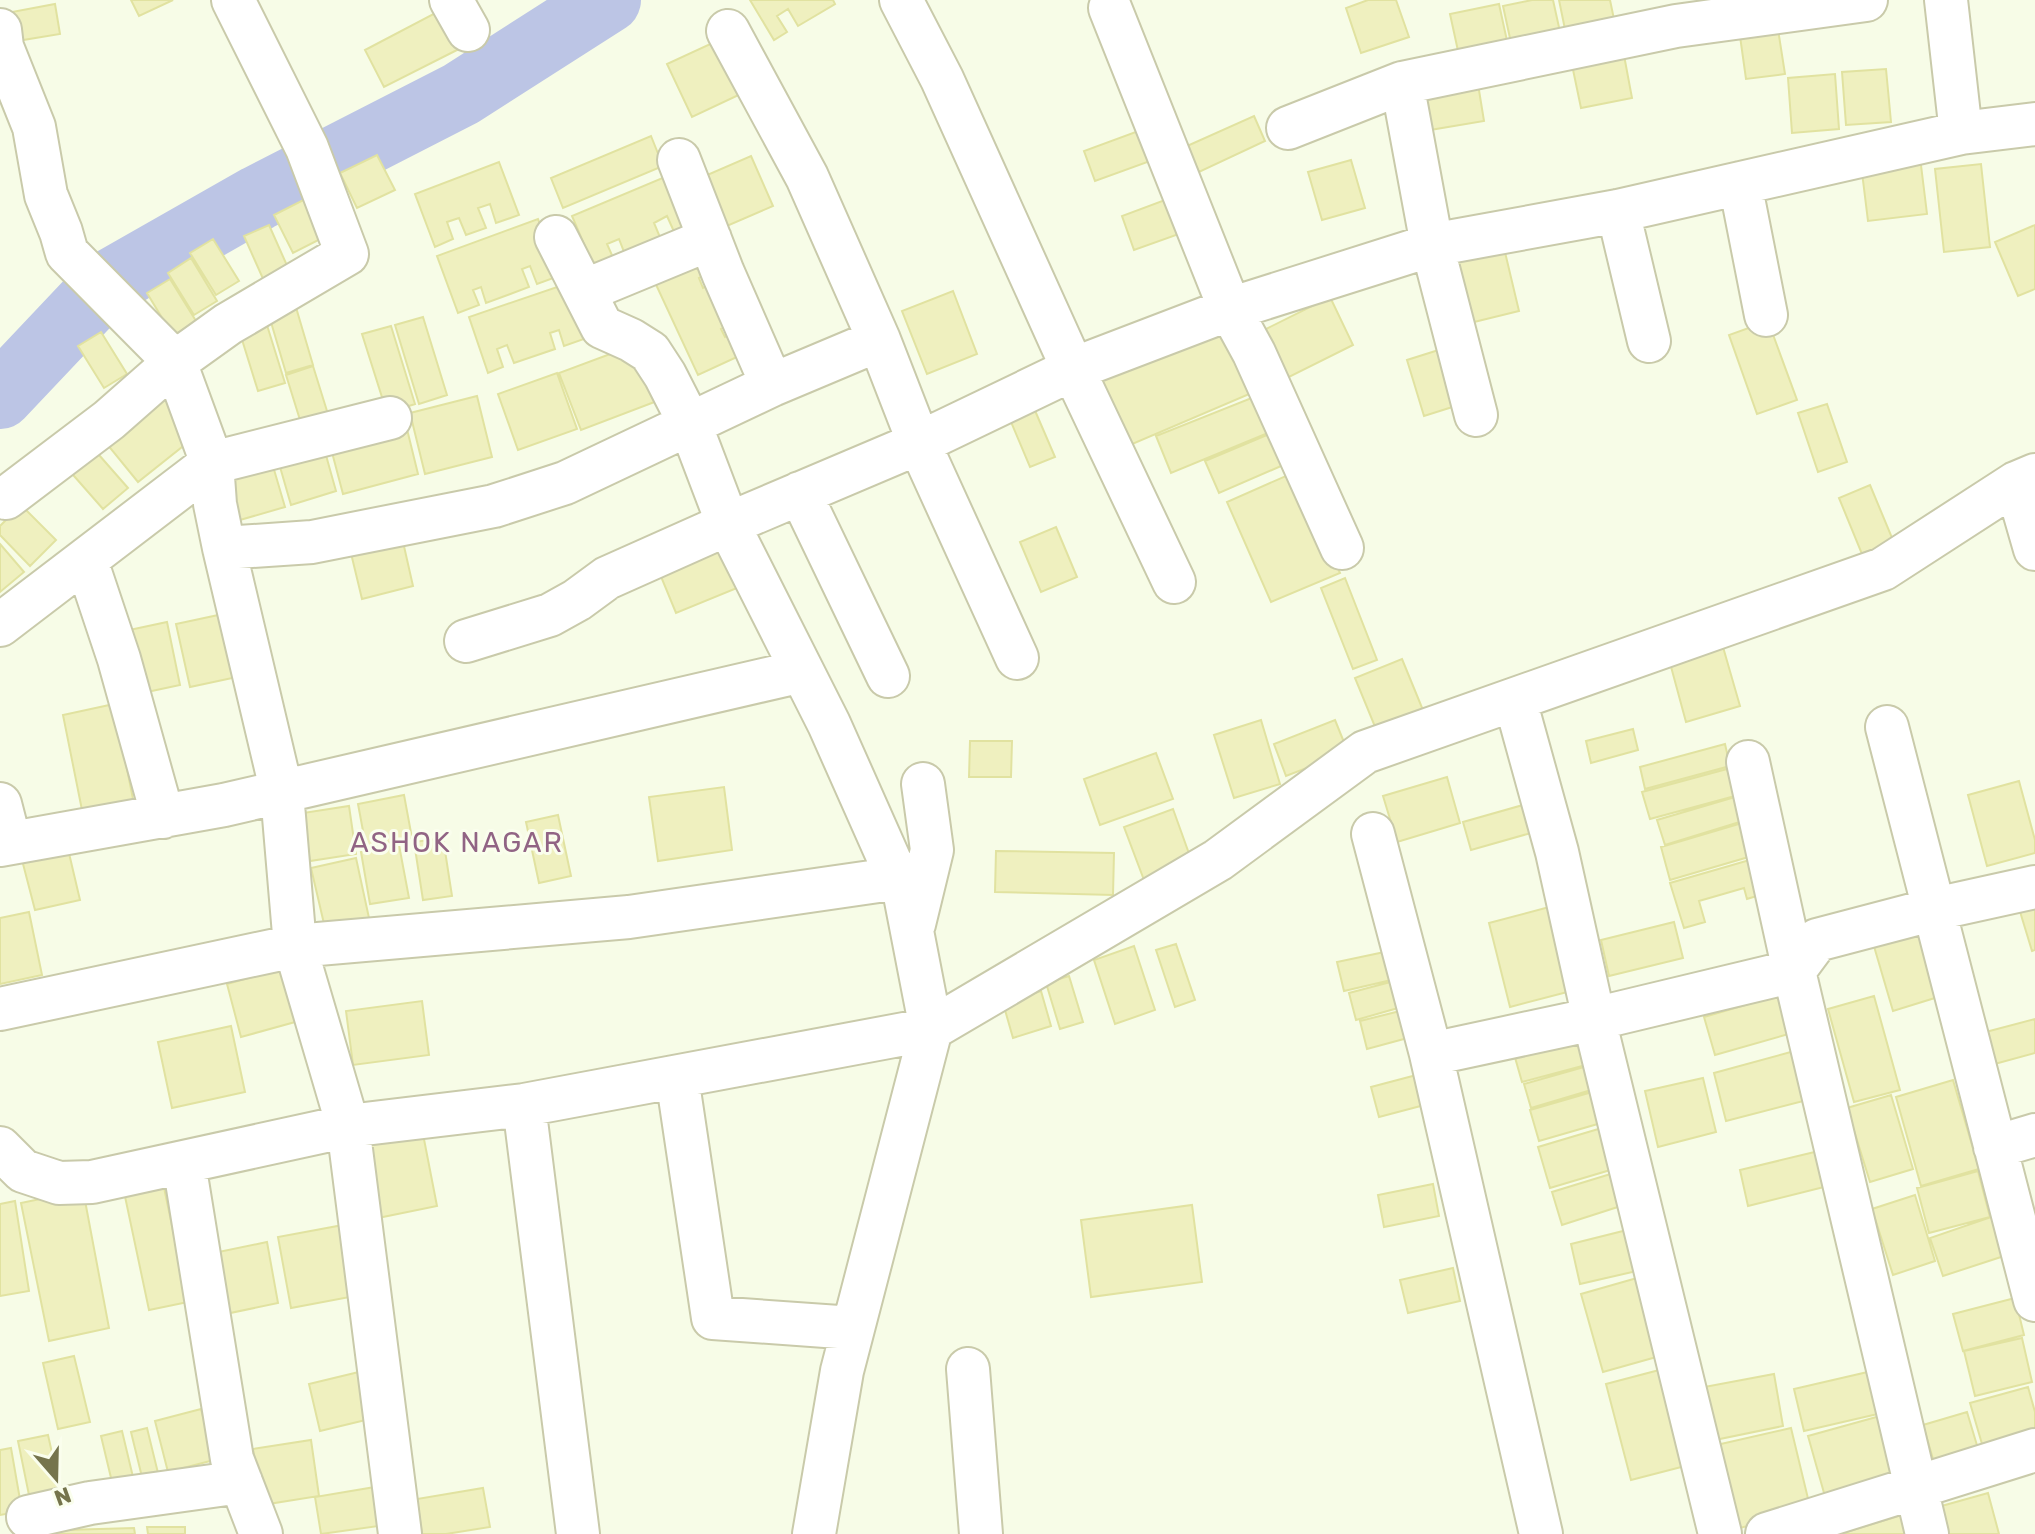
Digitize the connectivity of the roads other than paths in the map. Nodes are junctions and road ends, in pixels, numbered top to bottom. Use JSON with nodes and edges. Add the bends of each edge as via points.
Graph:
{"nodes":[{"id":1,"x":233,"y":0,"type":"edge"},
{"id":2,"x":901,"y":0,"type":"edge"},
{"id":3,"x":1866,"y":0,"type":"edge"},
{"id":4,"x":1946,"y":0,"type":"edge"},
{"id":5,"x":1110,"y":8,"type":"dead end"},
{"id":6,"x":728,"y":31,"type":"dead end"},
{"id":7,"x":1,"y":42,"type":"edge"},
{"id":8,"x":1402,"y":83,"type":"junction"},
{"id":9,"x":2035,"y":124,"type":"edge"},
{"id":10,"x":1288,"y":128,"type":"dead end"},
{"id":11,"x":1961,"y":133,"type":"junction"},
{"id":12,"x":679,"y":160,"type":"dead end"},
{"id":13,"x":1740,"y":183,"type":"junction"},
{"id":14,"x":1618,"y":211,"type":"junction"},
{"id":15,"x":556,"y":237,"type":"dead end"},
{"id":16,"x":710,"y":239,"type":"junction"},
{"id":17,"x":1432,"y":245,"type":"junction"},
{"id":18,"x":584,"y":291,"type":"junction"},
{"id":19,"x":1230,"y":309,"type":"junction"},
{"id":20,"x":1766,"y":315,"type":"dead end"},
{"id":21,"x":879,"y":340,"type":"junction"},
{"id":22,"x":1649,"y":341,"type":"dead end"},
{"id":23,"x":175,"y":362,"type":"junction"},
{"id":24,"x":1073,"y":369,"type":"junction"},
{"id":25,"x":772,"y":385,"type":"junction"},
{"id":26,"x":1476,"y":415,"type":"dead end"},
{"id":27,"x":390,"y":418,"type":"dead end"},
{"id":28,"x":690,"y":424,"type":"junction"},
{"id":29,"x":919,"y":443,"type":"junction"},
{"id":30,"x":212,"y":463,"type":"junction"},
{"id":31,"x":2026,"y":479,"type":"edge"},
{"id":32,"x":800,"y":493,"type":"junction"},
{"id":33,"x":6,"y":498,"type":"dead end"},
{"id":34,"x":728,"y":524,"type":"junction"},
{"id":35,"x":224,"y":548,"type":"junction"},
{"id":36,"x":1342,"y":548,"type":"dead end"},
{"id":37,"x":2035,"y":549,"type":"edge"},
{"id":38,"x":86,"y":560,"type":"junction"},
{"id":39,"x":1174,"y":582,"type":"dead end"},
{"id":40,"x":0,"y":625,"type":"edge"},
{"id":41,"x":466,"y":641,"type":"dead end"},
{"id":42,"x":1017,"y":658,"type":"dead end"},
{"id":43,"x":802,"y":671,"type":"junction"},
{"id":44,"x":888,"y":676,"type":"dead end"},
{"id":45,"x":1515,"y":700,"type":"junction"},
{"id":46,"x":1887,"y":727,"type":"dead end"},
{"id":47,"x":1748,"y":762,"type":"dead end"},
{"id":48,"x":923,"y":784,"type":"dead end"},
{"id":49,"x":282,"y":793,"type":"junction"},
{"id":50,"x":163,"y":817,"type":"junction"},
{"id":51,"x":3,"y":831,"type":"edge"},
{"id":52,"x":1373,"y":834,"type":"dead end"},
{"id":53,"x":899,"y":878,"type":"junction"},
{"id":54,"x":2035,"y":887,"type":"edge"},
{"id":55,"x":1935,"y":909,"type":"junction"},
{"id":56,"x":912,"y":932,"type":"junction"},
{"id":57,"x":295,"y":946,"type":"junction"},
{"id":58,"x":1794,"y":971,"type":"junction"},
{"id":59,"x":0,"y":1009,"type":"edge"},
{"id":60,"x":1594,"y":1019,"type":"junction"},
{"id":61,"x":931,"y":1029,"type":"junction"},
{"id":62,"x":1431,"y":1054,"type":"junction"},
{"id":63,"x":677,"y":1077,"type":"junction"},
{"id":64,"x":524,"y":1105,"type":"junction"},
{"id":65,"x":348,"y":1126,"type":"junction"},
{"id":66,"x":2035,"y":1135,"type":"edge"},
{"id":67,"x":1995,"y":1147,"type":"junction"},
{"id":68,"x":0,"y":1148,"type":"edge"},
{"id":69,"x":184,"y":1163,"type":"junction"},
{"id":70,"x":2035,"y":1300,"type":"edge"},
{"id":71,"x":853,"y":1328,"type":"junction"},
{"id":72,"x":968,"y":1369,"type":"dead end"},
{"id":73,"x":2035,"y":1450,"type":"edge"},
{"id":74,"x":241,"y":1482,"type":"junction"},
{"id":75,"x":1916,"y":1487,"type":"junction"},
{"id":76,"x":28,"y":1517,"type":"dead end"},
{"id":77,"x":261,"y":1534,"type":"edge"},
{"id":78,"x":400,"y":1534,"type":"edge"},
{"id":79,"x":578,"y":1534,"type":"edge"},
{"id":80,"x":814,"y":1534,"type":"edge"},
{"id":81,"x":981,"y":1534,"type":"edge"},
{"id":82,"x":1541,"y":1534,"type":"edge"},
{"id":83,"x":1720,"y":1534,"type":"edge"},
{"id":84,"x":1767,"y":1534,"type":"edge"},
{"id":85,"x":1927,"y":1534,"type":"edge"}],
"edges":[{"from":1,"to":23,"type":"street","via":[[307,148],[347,254]]},
{"from":2,"to":24,"type":"street"},
{"from":3,"to":8,"type":"street","via":[[1676,26]]},
{"from":4,"to":11,"type":"street"},
{"from":5,"to":19,"type":"street"},
{"from":6,"to":21,"type":"street","via":[[807,177]]},
{"from":7,"to":23,"type":"street","via":[[34,127],[46,195],[67,253]]},
{"from":8,"to":10,"type":"street"},
{"from":8,"to":17,"type":"street"},
{"from":9,"to":11,"type":"street"},
{"from":11,"to":13,"type":"street"},
{"from":12,"to":16,"type":"street"},
{"from":13,"to":14,"type":"street"},
{"from":13,"to":20,"type":"street"},
{"from":14,"to":17,"type":"street"},
{"from":14,"to":22,"type":"street"},
{"from":15,"to":18,"type":"street"},
{"from":16,"to":18,"type":"street"},
{"from":16,"to":25,"type":"street"},
{"from":17,"to":19,"type":"street"},
{"from":17,"to":26,"type":"street"},
{"from":18,"to":28,"type":"street","via":[[602,327],[650,352]]},
{"from":19,"to":24,"type":"street"},
{"from":19,"to":36,"type":"street"},
{"from":21,"to":25,"type":"street"},
{"from":21,"to":29,"type":"street"},
{"from":23,"to":30,"type":"street"},
{"from":23,"to":33,"type":"street"},
{"from":24,"to":29,"type":"street"},
{"from":24,"to":39,"type":"street"},
{"from":25,"to":28,"type":"street"},
{"from":27,"to":30,"type":"street"},
{"from":28,"to":34,"type":"street"},
{"from":28,"to":35,"type":"street","via":[[565,483],[494,506],[312,542]]},
{"from":29,"to":32,"type":"street"},
{"from":29,"to":42,"type":"street"},
{"from":30,"to":35,"type":"street"},
{"from":30,"to":38,"type":"street"},
{"from":31,"to":37,"type":"street"},
{"from":31,"to":45,"type":"street","via":[[1883,569]]},
{"from":32,"to":34,"type":"street"},
{"from":32,"to":44,"type":"street"},
{"from":34,"to":41,"type":"street","via":[[607,578],[550,615]]},
{"from":34,"to":43,"type":"street"},
{"from":35,"to":49,"type":"street"},
{"from":38,"to":40,"type":"street"},
{"from":38,"to":50,"type":"street"},
{"from":43,"to":49,"type":"street"},
{"from":43,"to":53,"type":"street"},
{"from":45,"to":60,"type":"street","via":[[1557,852]]},
{"from":45,"to":61,"type":"street","via":[[1365,752],[1218,860]]},
{"from":46,"to":55,"type":"street"},
{"from":47,"to":58,"type":"street"},
{"from":48,"to":56,"type":"street","via":[[932,850]]},
{"from":49,"to":50,"type":"street"},
{"from":49,"to":57,"type":"street"},
{"from":50,"to":51,"type":"street"},
{"from":52,"to":62,"type":"street"},
{"from":53,"to":56,"type":"street"},
{"from":53,"to":57,"type":"street","via":[[629,917]]},
{"from":54,"to":55,"type":"street"},
{"from":55,"to":58,"type":"street","via":[[1817,940]]},
{"from":55,"to":67,"type":"street"},
{"from":56,"to":61,"type":"street"},
{"from":57,"to":59,"type":"street"},
{"from":57,"to":65,"type":"street"},
{"from":58,"to":60,"type":"street"},
{"from":58,"to":75,"type":"street"},
{"from":60,"to":62,"type":"street"},
{"from":60,"to":83,"type":"street"},
{"from":61,"to":63,"type":"street"},
{"from":61,"to":71,"type":"street"},
{"from":62,"to":82,"type":"street"},
{"from":63,"to":64,"type":"street"},
{"from":63,"to":71,"type":"street","via":[[713,1318]]},
{"from":64,"to":65,"type":"street"},
{"from":64,"to":79,"type":"street"},
{"from":65,"to":69,"type":"street"},
{"from":65,"to":78,"type":"street"},
{"from":66,"to":67,"type":"street"},
{"from":67,"to":70,"type":"street"},
{"from":68,"to":69,"type":"street","via":[[23,1171],[59,1183],[92,1182]]},
{"from":69,"to":74,"type":"street","via":[[232,1459]]},
{"from":71,"to":80,"type":"street"},
{"from":72,"to":81,"type":"street"},
{"from":73,"to":75,"type":"street"},
{"from":74,"to":76,"type":"street"},
{"from":74,"to":77,"type":"street"},
{"from":75,"to":84,"type":"street"},
{"from":75,"to":85,"type":"street"}]}
